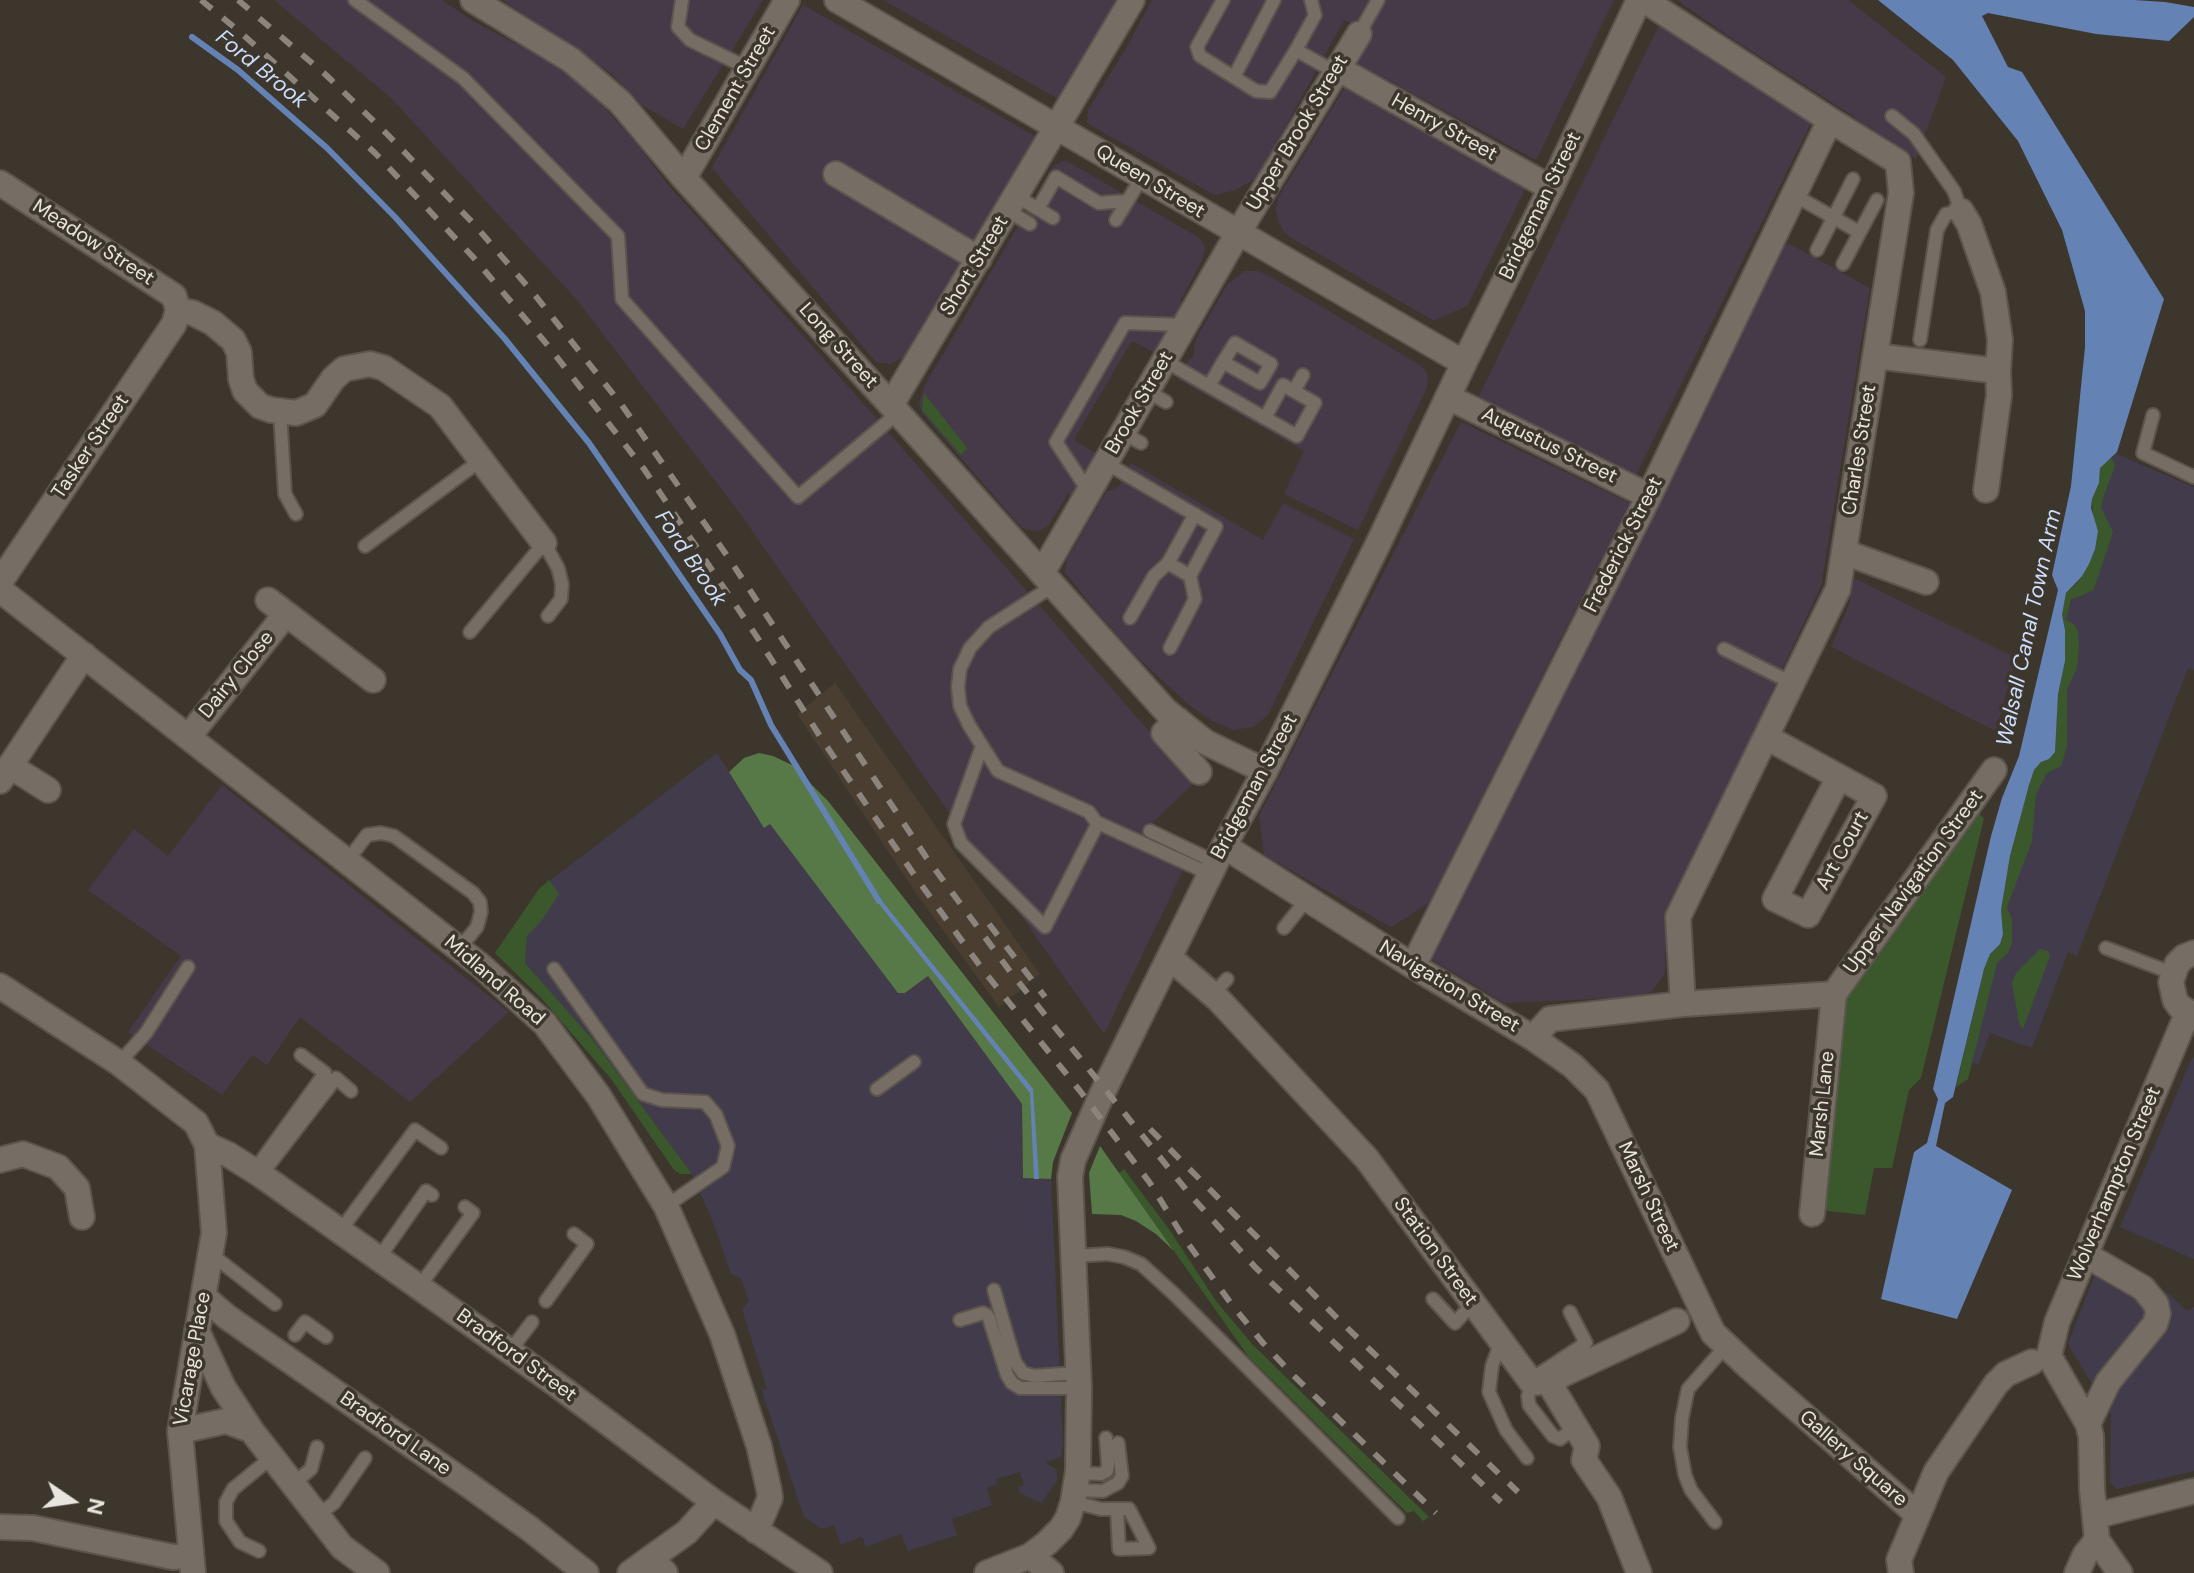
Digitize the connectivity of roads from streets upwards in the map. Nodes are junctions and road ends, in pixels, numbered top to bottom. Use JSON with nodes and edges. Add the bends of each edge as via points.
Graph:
{"nodes":[{"id":1,"x":473,"y":0,"type":"edge"},
{"id":2,"x":787,"y":0,"type":"edge"},
{"id":3,"x":837,"y":0,"type":"edge"},
{"id":4,"x":1132,"y":0,"type":"edge"},
{"id":5,"x":1642,"y":0,"type":"edge"},
{"id":6,"x":1359,"y":34,"type":"road end"},
{"id":7,"x":1336,"y":70,"type":"junction"},
{"id":8,"x":1830,"y":120,"type":"junction"},
{"id":9,"x":1057,"y":126,"type":"junction"},
{"id":10,"x":836,"y":174,"type":"dead end"},
{"id":11,"x":684,"y":178,"type":"junction"},
{"id":12,"x":1551,"y":188,"type":"junction"},
{"id":13,"x":4,"y":194,"type":"edge"},
{"id":14,"x":1961,"y":211,"type":"road end"},
{"id":15,"x":1238,"y":233,"type":"junction"},
{"id":16,"x":979,"y":259,"type":"junction"},
{"id":17,"x":178,"y":310,"type":"junction"},
{"id":18,"x":1876,"y":356,"type":"junction"},
{"id":19,"x":1464,"y":363,"type":"junction"},
{"id":20,"x":1998,"y":371,"type":"junction"},
{"id":21,"x":1448,"y":397,"type":"junction"},
{"id":22,"x":895,"y":409,"type":"junction"},
{"id":23,"x":1986,"y":490,"type":"dead end"},
{"id":24,"x":1649,"y":496,"type":"junction"},
{"id":25,"x":544,"y":543,"type":"road end"},
{"id":26,"x":1844,"y":552,"type":"junction"},
{"id":27,"x":1048,"y":580,"type":"junction"},
{"id":28,"x":0,"y":582,"type":"edge"},
{"id":29,"x":1926,"y":582,"type":"dead end"},
{"id":30,"x":0,"y":590,"type":"edge"},
{"id":31,"x":84,"y":655,"type":"junction"},
{"id":32,"x":373,"y":680,"type":"dead end"},
{"id":33,"x":1178,"y":720,"type":"junction"},
{"id":34,"x":189,"y":736,"type":"junction"},
{"id":35,"x":1766,"y":737,"type":"junction"},
{"id":36,"x":1994,"y":770,"type":"dead end"},
{"id":37,"x":1265,"y":771,"type":"junction"},
{"id":38,"x":1199,"y":772,"type":"dead end"},
{"id":39,"x":5,"y":774,"type":"edge"},
{"id":40,"x":1839,"y":777,"type":"junction"},
{"id":41,"x":48,"y":790,"type":"dead end"},
{"id":42,"x":1216,"y":861,"type":"junction"},
{"id":43,"x":2194,"y":953,"type":"edge"},
{"id":44,"x":1170,"y":958,"type":"junction"},
{"id":45,"x":1418,"y":976,"type":"junction"},
{"id":46,"x":0,"y":986,"type":"edge"},
{"id":47,"x":1834,"y":994,"type":"junction"},
{"id":48,"x":1683,"y":1004,"type":"junction"},
{"id":49,"x":2191,"y":1013,"type":"edge"},
{"id":50,"x":1533,"y":1038,"type":"junction"},
{"id":51,"x":207,"y":1145,"type":"junction"},
{"id":52,"x":0,"y":1160,"type":"edge"},
{"id":53,"x":1812,"y":1214,"type":"dead end"},
{"id":54,"x":82,"y":1217,"type":"dead end"},
{"id":55,"x":2086,"y":1255,"type":"junction"},
{"id":56,"x":204,"y":1297,"type":"junction"},
{"id":57,"x":1677,"y":1321,"type":"dead end"},
{"id":58,"x":197,"y":1331,"type":"junction"},
{"id":59,"x":2040,"y":1359,"type":"junction"},
{"id":60,"x":1750,"y":1368,"type":"joint"},
{"id":61,"x":1537,"y":1382,"type":"junction"},
{"id":62,"x":2088,"y":1424,"type":"junction"},
{"id":63,"x":251,"y":1430,"type":"junction"},
{"id":64,"x":180,"y":1431,"type":"junction"},
{"id":65,"x":2194,"y":1491,"type":"edge"},
{"id":66,"x":714,"y":1502,"type":"junction"},
{"id":67,"x":1918,"y":1515,"type":"junction"},
{"id":68,"x":0,"y":1527,"type":"edge"},
{"id":69,"x":2096,"y":1528,"type":"junction"},
{"id":70,"x":756,"y":1531,"type":"junction"},
{"id":71,"x":1030,"y":1556,"type":"junction"},
{"id":72,"x":192,"y":1564,"type":"edge"},
{"id":73,"x":658,"y":1566,"type":"edge"},
{"id":74,"x":377,"y":1573,"type":"edge"},
{"id":75,"x":586,"y":1573,"type":"edge"},
{"id":76,"x":630,"y":1573,"type":"edge"},
{"id":77,"x":820,"y":1573,"type":"edge"},
{"id":78,"x":987,"y":1573,"type":"edge"},
{"id":79,"x":1051,"y":1573,"type":"edge"},
{"id":80,"x":1639,"y":1573,"type":"edge"},
{"id":81,"x":1901,"y":1573,"type":"edge"},
{"id":82,"x":2077,"y":1573,"type":"edge"},
{"id":83,"x":2120,"y":1573,"type":"edge"}],
"edges":[{"from":1,"to":11,"type":"street","name":"Long Street","via":[[571,60],[620,102]]},
{"from":2,"to":11,"type":"street","name":"Clement Street"},
{"from":3,"to":9,"type":"street","name":"Queen Street"},
{"from":4,"to":9,"type":"street","name":"Short Street"},
{"from":5,"to":8,"type":"street","name":"Charles Street"},
{"from":5,"to":12,"type":"street","name":"Bridgeman Street"},
{"from":6,"to":7,"type":"street","name":"Upper Brook Street"},
{"from":7,"to":12,"type":"street","name":"Henry Street"},
{"from":7,"to":15,"type":"street","name":"Upper Brook Street"},
{"from":8,"to":18,"type":"street","name":"Charles Street","via":[[1898,162],[1901,193]]},
{"from":8,"to":24,"type":"street","name":"Frederick Street"},
{"from":9,"to":15,"type":"street","name":"Queen Street"},
{"from":9,"to":16,"type":"street","name":"Short Street"},
{"from":10,"to":16,"type":"street"},
{"from":11,"to":22,"type":"street","name":"Long Street"},
{"from":12,"to":19,"type":"street","name":"Bridgeman Street"},
{"from":13,"to":17,"type":"street","name":"Meadow Street","via":[[174,296]]},
{"from":14,"to":20,"type":"street","via":[[1993,292]]},
{"from":15,"to":19,"type":"street","name":"Queen Street"},
{"from":15,"to":27,"type":"street","name":"Brook Street","via":[[1165,361],[1156,397],[1132,438],[1106,463]]},
{"from":16,"to":22,"type":"street","name":"Short Street"},
{"from":17,"to":25,"type":"street","via":[[213,323],[233,340],[245,391],[260,406],[280,412],[296,413],[315,405],[344,369],[370,364],[384,368],[440,406]]},
{"from":17,"to":28,"type":"street","name":"Tasker Street","via":[[174,324]]},
{"from":18,"to":20,"type":"street"},
{"from":18,"to":26,"type":"street","name":"Charles Street"},
{"from":19,"to":21,"type":"street","name":"Bridgeman Street"},
{"from":20,"to":23,"type":"street"},
{"from":21,"to":24,"type":"street","name":"Augustus Street"},
{"from":21,"to":37,"type":"street","name":"Bridgeman Street"},
{"from":22,"to":27,"type":"street","name":"Long Street"},
{"from":24,"to":45,"type":"street","name":"Frederick Street"},
{"from":26,"to":29,"type":"street"},
{"from":26,"to":35,"type":"street","name":"Charles Street","via":[[1838,589]]},
{"from":27,"to":33,"type":"street","name":"Long Street"},
{"from":30,"to":31,"type":"street","name":"Midland Road"},
{"from":31,"to":34,"type":"street","name":"Midland Road"},
{"from":31,"to":39,"type":"street"},
{"from":32,"to":34,"type":"street","name":"Dairy Close","via":[[276,607]]},
{"from":33,"to":37,"type":"street","name":"Long Street","via":[[1205,742]]},
{"from":33,"to":38,"type":"street","via":[[1164,733]]},
{"from":34,"to":70,"type":"street","name":"Midland Road","via":[[459,949],[545,1024],[598,1095],[666,1206],[722,1334],[759,1446],[770,1498]]},
{"from":35,"to":40,"type":"street","name":"Art Court"},
{"from":35,"to":48,"type":"street","name":"Charles Street","via":[[1678,917]]},
{"from":36,"to":47,"type":"street","name":"Upper Navigation Street"},
{"from":37,"to":42,"type":"street","name":"Bridgeman Street"},
{"from":39,"to":41,"type":"street"},
{"from":40,"to":40,"type":"street","name":"Art Court","via":[[1874,796],[1808,915],[1775,899]]},
{"from":42,"to":44,"type":"street","name":"Bridgeman Street"},
{"from":42,"to":45,"type":"street","name":"Navigation Street","via":[[1307,899]]},
{"from":43,"to":49,"type":"street","name":"Wolverhampton Street","via":[[2172,973],[2171,991]]},
{"from":44,"to":61,"type":"street","name":"Station Street","via":[[1220,987],[1367,1159],[1501,1342]]},
{"from":44,"to":71,"type":"street","name":"Bridgeman Street","via":[[1073,1160],[1079,1381],[1075,1488],[1061,1529]]},
{"from":45,"to":50,"type":"street","name":"Navigation Street"},
{"from":46,"to":51,"type":"street","via":[[119,1063],[196,1123]]},
{"from":47,"to":48,"type":"street","name":"Navigation Street"},
{"from":47,"to":53,"type":"street","name":"Marsh Lane"},
{"from":48,"to":50,"type":"street","name":"Navigation Street","via":[[1550,1019]]},
{"from":49,"to":55,"type":"street","name":"Wolverhampton Street"},
{"from":50,"to":60,"type":"street","name":"Marsh Street","via":[[1597,1090],[1713,1333]]},
{"from":51,"to":56,"type":"street","name":"Vicarage Place","via":[[214,1233]]},
{"from":51,"to":66,"type":"street","name":"Bradford Street","via":[[258,1173],[379,1258]]},
{"from":52,"to":54,"type":"street","via":[[23,1154],[58,1167],[77,1188]]},
{"from":55,"to":59,"type":"street","name":"Wolverhampton Street"},
{"from":55,"to":62,"type":"street","via":[[2143,1288],[2158,1314],[2108,1382]]},
{"from":56,"to":58,"type":"street","name":"Vicarage Place"},
{"from":56,"to":75,"type":"street","name":"Bradford Lane","via":[[227,1317],[287,1345],[558,1561]]},
{"from":57,"to":61,"type":"street"},
{"from":58,"to":63,"type":"street"},
{"from":58,"to":64,"type":"street","name":"Vicarage Place"},
{"from":59,"to":62,"type":"street"},
{"from":59,"to":67,"type":"street","name":"Gallery Square","via":[[1996,1384],[1936,1472]]},
{"from":60,"to":67,"type":"street","name":"Gallery Square"},
{"from":61,"to":80,"type":"street","name":"Station Street","via":[[1587,1446],[1584,1460],[1609,1497]]},
{"from":62,"to":69,"type":"street"},
{"from":63,"to":64,"type":"street","via":[[226,1421]]},
{"from":63,"to":74,"type":"street","via":[[342,1547]]},
{"from":64,"to":72,"type":"street","name":"Vicarage Place"},
{"from":65,"to":69,"type":"street"},
{"from":66,"to":70,"type":"street","name":"Bradford Street"},
{"from":66,"to":73,"type":"street"},
{"from":67,"to":81,"type":"street","via":[[1899,1560]]},
{"from":68,"to":72,"type":"street","via":[[33,1528]]},
{"from":69,"to":82,"type":"street"},
{"from":69,"to":83,"type":"street"},
{"from":70,"to":77,"type":"street","name":"Bradford Street"},
{"from":71,"to":78,"type":"street","name":"Bridgeman Street"},
{"from":71,"to":79,"type":"street"},
{"from":73,"to":76,"type":"street"}]}
